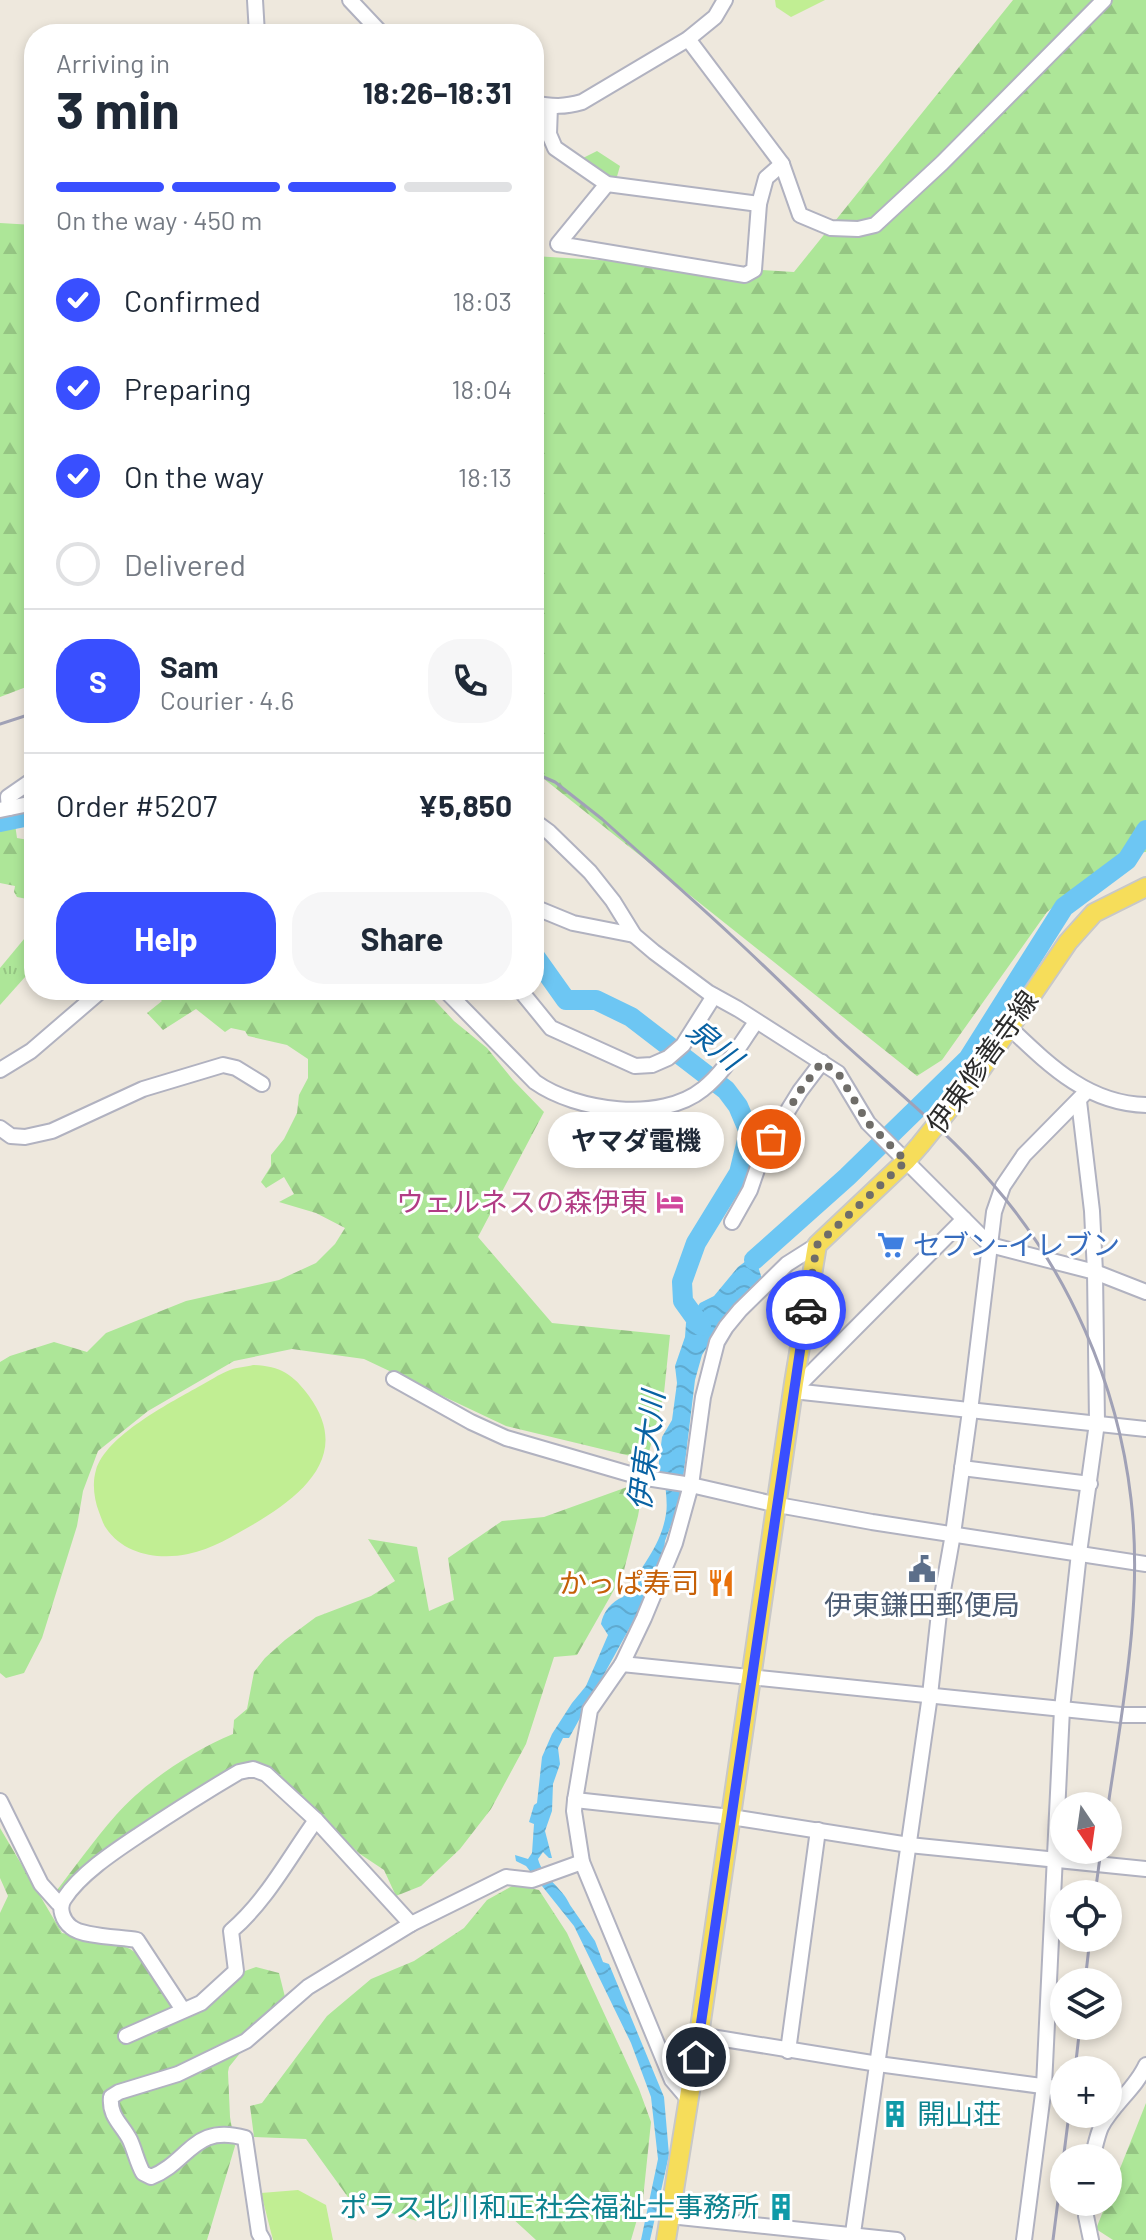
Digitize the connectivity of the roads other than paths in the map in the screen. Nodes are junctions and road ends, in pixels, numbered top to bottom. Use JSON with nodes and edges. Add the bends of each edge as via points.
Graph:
{"nodes":[{"id":1,"x":255,"y":0,"type":"edge"},
{"id":2,"x":351,"y":0,"type":"edge"},
{"id":3,"x":725,"y":0,"type":"edge"},
{"id":4,"x":1104,"y":0,"type":"edge"},
{"id":5,"x":256,"y":24,"type":"edge"},
{"id":6,"x":373,"y":24,"type":"edge"},
{"id":7,"x":688,"y":39,"type":"junction"},
{"id":8,"x":544,"y":105,"type":"edge"},
{"id":9,"x":550,"y":106,"type":"junction"},
{"id":10,"x":782,"y":164,"type":"junction"},
{"id":11,"x":607,"y":184,"type":"junction"},
{"id":12,"x":759,"y":204,"type":"junction"},
{"id":13,"x":24,"y":786,"type":"edge"},
{"id":14,"x":24,"y":805,"type":"edge"},
{"id":15,"x":4,"y":809,"type":"edge"},
{"id":16,"x":544,"y":828,"type":"edge"},
{"id":17,"x":1146,"y":878,"type":"edge"},
{"id":18,"x":1138,"y":891,"type":"edge"},
{"id":19,"x":544,"y":911,"type":"edge"},
{"id":20,"x":634,"y":935,"type":"junction"},
{"id":21,"x":714,"y":996,"type":"junction"},
{"id":22,"x":86,"y":1000,"type":"edge"},
{"id":23,"x":455,"y":1000,"type":"edge"},
{"id":24,"x":528,"y":1000,"type":"edge"},
{"id":25,"x":756,"y":1022,"type":"junction"},
{"id":26,"x":1010,"y":1028,"type":"junction"},
{"id":27,"x":822,"y":1062,"type":"junction"},
{"id":28,"x":0,"y":1070,"type":"edge"},
{"id":29,"x":262,"y":1084,"type":"dead end"},
{"id":30,"x":1083,"y":1096,"type":"junction"},
{"id":31,"x":1146,"y":1105,"type":"edge"},
{"id":32,"x":0,"y":1128,"type":"edge"},
{"id":33,"x":901,"y":1156,"type":"junction"},
{"id":34,"x":964,"y":1219,"type":"junction"},
{"id":35,"x":732,"y":1222,"type":"dead end"},
{"id":36,"x":817,"y":1245,"type":"junction"},
{"id":37,"x":990,"y":1245,"type":"junction"},
{"id":38,"x":1095,"y":1272,"type":"junction"},
{"id":39,"x":1146,"y":1292,"type":"edge"},
{"id":40,"x":394,"y":1379,"type":"dead end"},
{"id":41,"x":793,"y":1391,"type":"junction"},
{"id":42,"x":970,"y":1411,"type":"junction"},
{"id":43,"x":1097,"y":1423,"type":"junction"},
{"id":44,"x":1146,"y":1429,"type":"edge"},
{"id":45,"x":962,"y":1468,"type":"junction"},
{"id":46,"x":1090,"y":1484,"type":"junction"},
{"id":47,"x":691,"y":1485,"type":"junction"},
{"id":48,"x":778,"y":1505,"type":"junction"},
{"id":49,"x":953,"y":1534,"type":"junction"},
{"id":50,"x":1079,"y":1553,"type":"junction"},
{"id":51,"x":1146,"y":1564,"type":"edge"},
{"id":52,"x":622,"y":1664,"type":"junction"},
{"id":53,"x":752,"y":1678,"type":"junction"},
{"id":54,"x":930,"y":1695,"type":"junction"},
{"id":55,"x":1062,"y":1709,"type":"junction"},
{"id":56,"x":1146,"y":1715,"type":"edge"},
{"id":57,"x":1059,"y":1792,"type":"edge"},
{"id":58,"x":575,"y":1800,"type":"junction"},
{"id":59,"x":0,"y":1801,"type":"edge"},
{"id":60,"x":731,"y":1817,"type":"junction"},
{"id":61,"x":316,"y":1820,"type":"junction"},
{"id":62,"x":818,"y":1830,"type":"junction"},
{"id":63,"x":909,"y":1845,"type":"junction"},
{"id":64,"x":1050,"y":1860,"type":"edge"},
{"id":65,"x":1056,"y":1864,"type":"edge"},
{"id":66,"x":1090,"y":1864,"type":"edge"},
{"id":67,"x":576,"y":1865,"type":"junction"},
{"id":68,"x":1146,"y":1869,"type":"edge"},
{"id":69,"x":58,"y":1903,"type":"dead end"},
{"id":70,"x":411,"y":1924,"type":"junction"},
{"id":71,"x":183,"y":2010,"type":"junction"},
{"id":72,"x":699,"y":2035,"type":"junction"},
{"id":73,"x":126,"y":2036,"type":"dead end"},
{"id":74,"x":788,"y":2051,"type":"junction"},
{"id":75,"x":878,"y":2064,"type":"junction"},
{"id":76,"x":1146,"y":2065,"type":"edge"},
{"id":77,"x":1044,"y":2086,"type":"junction"},
{"id":78,"x":1050,"y":2087,"type":"edge"},
{"id":79,"x":1122,"y":2092,"type":"edge"},
{"id":80,"x":689,"y":2100,"type":"junction"},
{"id":81,"x":670,"y":2216,"type":"junction"},
{"id":82,"x":1086,"y":2216,"type":"edge"},
{"id":83,"x":852,"y":2238,"type":"edge"},
{"id":84,"x":263,"y":2240,"type":"edge"},
{"id":85,"x":666,"y":2240,"type":"edge"},
{"id":86,"x":897,"y":2240,"type":"edge"},
{"id":87,"x":1024,"y":2240,"type":"edge"},
{"id":88,"x":1091,"y":2240,"type":"edge"}],
"edges":[{"from":1,"to":5,"type":"street"},
{"from":2,"to":6,"type":"street"},
{"from":3,"to":7,"type":"street","via":[[715,17]]},
{"from":4,"to":10,"type":"street","via":[[875,225],[831,228],[800,215]]},
{"from":7,"to":9,"type":"street","via":[[582,102]]},
{"from":7,"to":10,"type":"street"},
{"from":8,"to":9,"type":"street"},
{"from":9,"to":11,"type":"street","via":[[549,134],[555,148]]},
{"from":10,"to":12,"type":"street","via":[[766,178]]},
{"from":11,"to":12,"type":"street"},
{"from":11,"to":12,"type":"street","via":[[558,244],[745,275],[754,270]]},
{"from":13,"to":15,"type":"street","via":[[8,797]]},
{"from":14,"to":15,"type":"street"},
{"from":16,"to":20,"type":"street","via":[[590,872]]},
{"from":17,"to":18,"type":"street"},
{"from":18,"to":26,"type":"main road","name":"伊東修善寺線","via":[[1094,913]]},
{"from":19,"to":20,"type":"street","via":[[573,923]]},
{"from":20,"to":21,"type":"street"},
{"from":21,"to":24,"type":"street","via":[[683,1045],[668,1058],[635,1066],[551,1028]]},
{"from":21,"to":25,"type":"street"},
{"from":22,"to":28,"type":"street","via":[[31,1051]]},
{"from":23,"to":25,"type":"street","via":[[550,1093],[630,1110],[672,1104],[704,1089]]},
{"from":25,"to":27,"type":"street"},
{"from":26,"to":30,"type":"street"},
{"from":26,"to":33,"type":"main road","name":"伊東修善寺線","via":[[982,1068]]},
{"from":27,"to":33,"type":"street","via":[[838,1073],[868,1123]]},
{"from":27,"to":35,"type":"street","via":[[764,1149]]},
{"from":29,"to":32,"type":"street","via":[[223,1065],[135,1092],[52,1131],[25,1137]]},
{"from":30,"to":31,"type":"street"},
{"from":30,"to":37,"type":"street","via":[[1036,1141],[1003,1186]]},
{"from":30,"to":38,"type":"street"},
{"from":33,"to":34,"type":"street"},
{"from":33,"to":36,"type":"main road","name":"伊東修善寺線"},
{"from":34,"to":37,"type":"street"},
{"from":34,"to":41,"type":"street"},
{"from":36,"to":41,"type":"main road"},
{"from":36,"to":47,"type":"street","via":[[787,1264],[740,1310],[717,1342]]},
{"from":37,"to":38,"type":"street"},
{"from":37,"to":42,"type":"street"},
{"from":38,"to":39,"type":"street"},
{"from":38,"to":43,"type":"street"},
{"from":40,"to":47,"type":"street","via":[[506,1438],[640,1477]]},
{"from":41,"to":42,"type":"street"},
{"from":41,"to":48,"type":"main road"},
{"from":42,"to":43,"type":"street"},
{"from":42,"to":45,"type":"street"},
{"from":43,"to":44,"type":"street"},
{"from":43,"to":46,"type":"street"},
{"from":45,"to":46,"type":"street"},
{"from":45,"to":49,"type":"street"},
{"from":46,"to":50,"type":"street"},
{"from":47,"to":48,"type":"street"},
{"from":47,"to":52,"type":"street","via":[[675,1543]]},
{"from":48,"to":49,"type":"street"},
{"from":48,"to":53,"type":"main road"},
{"from":49,"to":50,"type":"street"},
{"from":49,"to":54,"type":"street"},
{"from":50,"to":51,"type":"street"},
{"from":50,"to":55,"type":"street"},
{"from":52,"to":53,"type":"street"},
{"from":52,"to":58,"type":"street","via":[[590,1710]]},
{"from":53,"to":54,"type":"street"},
{"from":53,"to":60,"type":"main road"},
{"from":54,"to":55,"type":"street"},
{"from":54,"to":63,"type":"street"},
{"from":55,"to":56,"type":"street"},
{"from":55,"to":57,"type":"street"},
{"from":58,"to":60,"type":"street"},
{"from":58,"to":67,"type":"street"},
{"from":59,"to":69,"type":"street","via":[[41,1884]]},
{"from":60,"to":62,"type":"street"},
{"from":60,"to":72,"type":"main road"},
{"from":61,"to":70,"type":"street"},
{"from":61,"to":71,"type":"street","via":[[265,1896],[231,1931],[236,1971],[201,2003]]},
{"from":61,"to":71,"type":"street","via":[[266,1774],[253,1769],[239,1772],[108,1856],[64,1899],[64,1918],[71,1928],[137,1940]]},
{"from":62,"to":63,"type":"street"},
{"from":62,"to":74,"type":"street"},
{"from":63,"to":64,"type":"street"},
{"from":63,"to":75,"type":"street"},
{"from":65,"to":77,"type":"street"},
{"from":66,"to":68,"type":"street"},
{"from":67,"to":70,"type":"street","via":[[532,1880],[506,1877]]},
{"from":67,"to":80,"type":"street","via":[[672,2080]]},
{"from":70,"to":84,"type":"street","via":[[308,1987],[246,2041],[178,2074],[111,2097],[115,2119],[143,2173],[151,2177],[165,2172],[201,2140],[227,2133],[245,2138]]},
{"from":71,"to":73,"type":"street"},
{"from":72,"to":74,"type":"street"},
{"from":72,"to":80,"type":"main road"},
{"from":74,"to":75,"type":"street"},
{"from":75,"to":77,"type":"street"},
{"from":75,"to":83,"type":"street"},
{"from":76,"to":79,"type":"street","via":[[1140,2079]]},
{"from":77,"to":78,"type":"street"},
{"from":77,"to":87,"type":"street"},
{"from":80,"to":81,"type":"main road"},
{"from":81,"to":83,"type":"street"},
{"from":81,"to":85,"type":"main road"},
{"from":82,"to":88,"type":"street"},
{"from":83,"to":86,"type":"street"}]}
